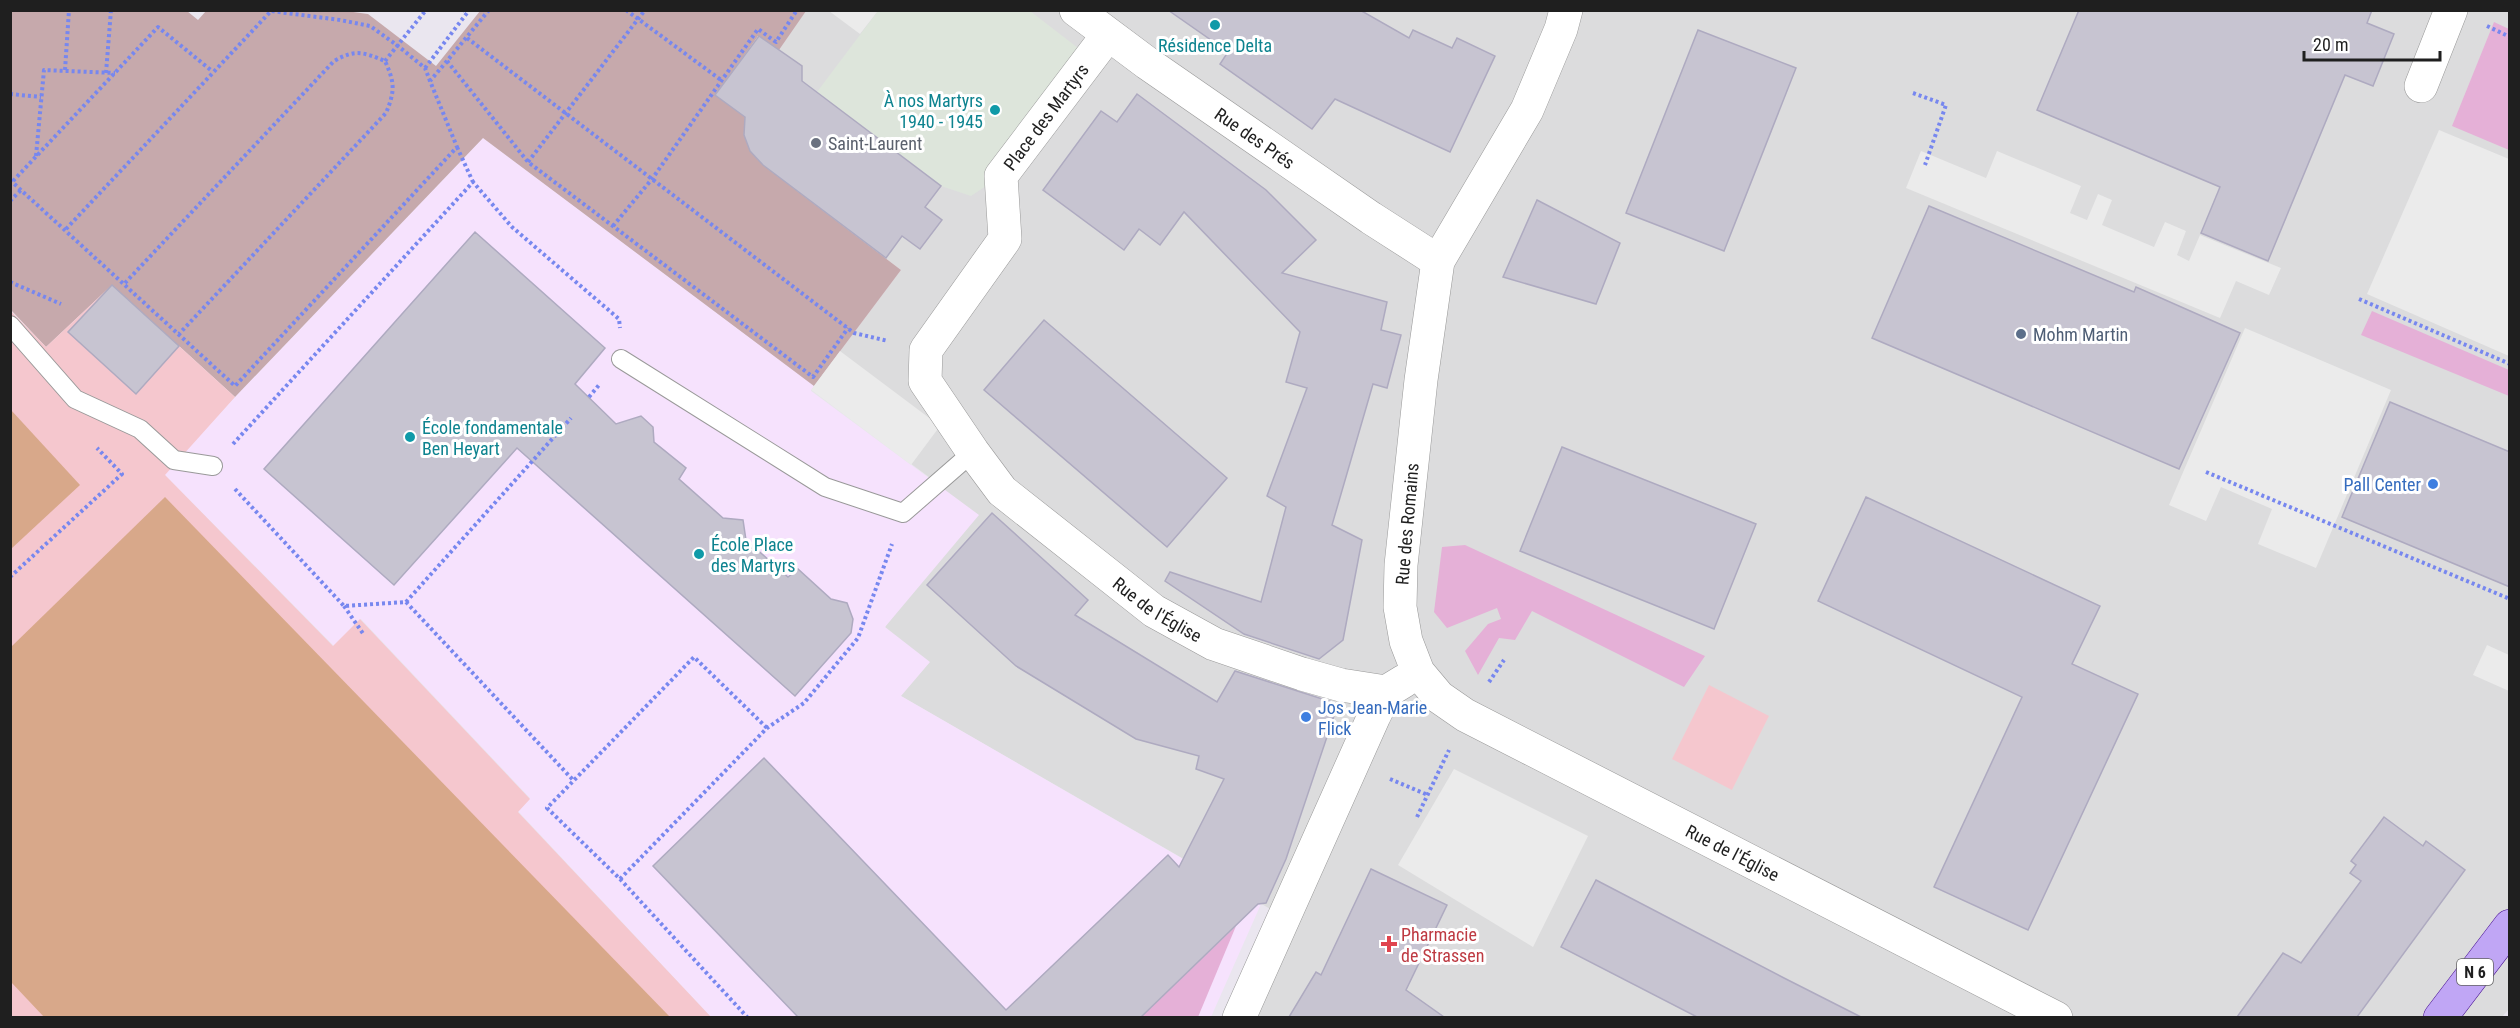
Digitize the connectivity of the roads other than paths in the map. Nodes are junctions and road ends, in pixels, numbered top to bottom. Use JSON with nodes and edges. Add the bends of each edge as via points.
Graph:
{"nodes":[{"id":1,"x":1076,"y":10,"type":"edge"},
{"id":2,"x":1566,"y":10,"type":"edge"},
{"id":3,"x":2451,"y":10,"type":"edge"},
{"id":4,"x":1107,"y":36,"type":"junction"},
{"id":5,"x":2421,"y":86,"type":"dead end"},
{"id":6,"x":1438,"y":261,"type":"junction"},
{"id":7,"x":10,"y":325,"type":"edge"},
{"id":8,"x":621,"y":359,"type":"road end"},
{"id":9,"x":973,"y":452,"type":"junction"},
{"id":10,"x":213,"y":466,"type":"road end"},
{"id":11,"x":1418,"y":672,"type":"junction"},
{"id":12,"x":1386,"y":692,"type":"junction"},
{"id":13,"x":2510,"y":926,"type":"edge"},
{"id":14,"x":1239,"y":1017,"type":"edge"},
{"id":15,"x":2056,"y":1017,"type":"edge"},
{"id":16,"x":2440,"y":1017,"type":"edge"}],
"edges":[{"from":1,"to":4,"type":"street","name":"Rue des Prés"},
{"from":2,"to":6,"type":"street","name":"Rue des Romains","via":[[1527,110]]},
{"from":3,"to":5,"type":"street"},
{"from":4,"to":6,"type":"street","name":"Rue des Prés"},
{"from":4,"to":9,"type":"street","name":"Place des Martyrs","via":[[1001,176],[1005,238],[926,350],[925,381]]},
{"from":6,"to":11,"type":"street","name":"Rue des Romains","via":[[1401,565],[1400,607],[1406,642]]},
{"from":7,"to":10,"type":"lane","via":[[75,399],[140,429],[174,460]]},
{"from":8,"to":9,"type":"lane","via":[[825,487],[903,513]]},
{"from":9,"to":12,"type":"street","name":"Rue de l'Église","via":[[1002,491],[1154,610],[1214,644],[1341,685]]},
{"from":11,"to":12,"type":"street"},
{"from":11,"to":15,"type":"street","name":"Rue de l'Église","via":[[1438,697],[1465,716]]},
{"from":12,"to":14,"type":"street"},
{"from":13,"to":16,"type":"main road","number":"N 6"}]}
